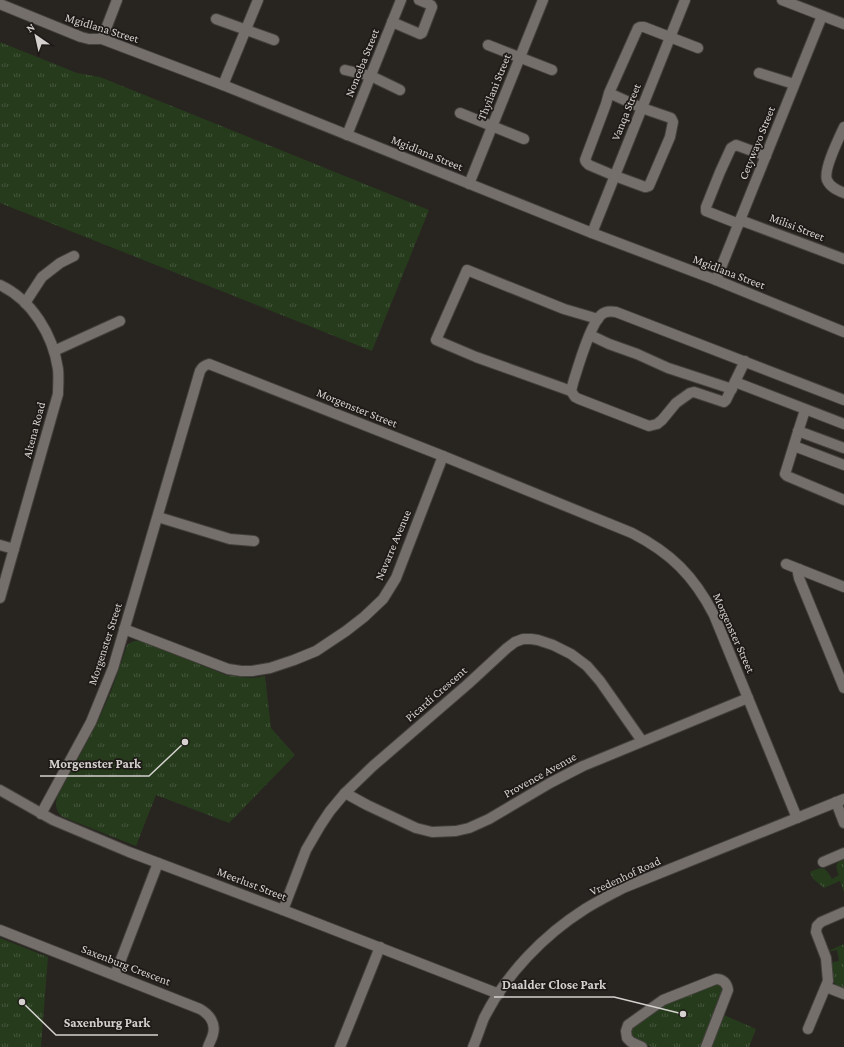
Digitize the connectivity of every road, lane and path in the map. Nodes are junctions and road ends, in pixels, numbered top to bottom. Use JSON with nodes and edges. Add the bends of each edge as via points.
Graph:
{"nodes":[{"id":1,"x":117,"y":0,"type":"edge"},
{"id":2,"x":258,"y":0,"type":"edge"},
{"id":3,"x":401,"y":0,"type":"edge"},
{"id":4,"x":419,"y":0,"type":"edge"},
{"id":5,"x":543,"y":0,"type":"edge"},
{"id":6,"x":685,"y":0,"type":"edge"},
{"id":7,"x":782,"y":0,"type":"edge"},
{"id":8,"x":796,"y":3,"type":"edge"},
{"id":9,"x":0,"y":4,"type":"edge"},
{"id":10,"x":822,"y":16,"type":"junction"},
{"id":11,"x":216,"y":18,"type":"dead end"},
{"id":12,"x":392,"y":22,"type":"junction"},
{"id":13,"x":844,"y":24,"type":"edge"},
{"id":14,"x":246,"y":29,"type":"junction"},
{"id":15,"x":670,"y":38,"type":"junction"},
{"id":16,"x":102,"y":39,"type":"junction"},
{"id":17,"x":274,"y":40,"type":"dead end"},
{"id":18,"x":488,"y":45,"type":"dead end"},
{"id":19,"x":698,"y":48,"type":"dead end"},
{"id":20,"x":520,"y":57,"type":"junction"},
{"id":21,"x":345,"y":70,"type":"dead end"},
{"id":22,"x":552,"y":70,"type":"dead end"},
{"id":23,"x":759,"y":73,"type":"dead end"},
{"id":24,"x":371,"y":76,"type":"junction"},
{"id":25,"x":794,"y":84,"type":"junction"},
{"id":26,"x":223,"y":85,"type":"junction"},
{"id":27,"x":400,"y":90,"type":"dead end"},
{"id":28,"x":609,"y":93,"type":"junction"},
{"id":29,"x":642,"y":108,"type":"junction"},
{"id":30,"x":460,"y":113,"type":"dead end"},
{"id":31,"x":492,"y":126,"type":"junction"},
{"id":32,"x":844,"y":127,"type":"edge"},
{"id":33,"x":347,"y":135,"type":"junction"},
{"id":34,"x":524,"y":139,"type":"dead end"},
{"id":35,"x":766,"y":156,"type":"junction"},
{"id":36,"x":615,"y":176,"type":"junction"},
{"id":37,"x":469,"y":184,"type":"junction"},
{"id":38,"x":844,"y":193,"type":"edge"},
{"id":39,"x":740,"y":222,"type":"junction"},
{"id":40,"x":592,"y":233,"type":"junction"},
{"id":41,"x":74,"y":256,"type":"dead end"},
{"id":42,"x":844,"y":260,"type":"edge"},
{"id":43,"x":716,"y":280,"type":"junction"},
{"id":44,"x":0,"y":285,"type":"edge"},
{"id":45,"x":25,"y":303,"type":"junction"},
{"id":46,"x":598,"y":319,"type":"junction"},
{"id":47,"x":120,"y":321,"type":"dead end"},
{"id":48,"x":844,"y":332,"type":"edge"},
{"id":49,"x":590,"y":335,"type":"junction"},
{"id":50,"x":54,"y":351,"type":"junction"},
{"id":51,"x":745,"y":361,"type":"junction"},
{"id":52,"x":733,"y":385,"type":"junction"},
{"id":53,"x":571,"y":392,"type":"junction"},
{"id":54,"x":844,"y":400,"type":"edge"},
{"id":55,"x":806,"y":410,"type":"junction"},
{"id":56,"x":844,"y":424,"type":"edge"},
{"id":57,"x":798,"y":431,"type":"junction"},
{"id":58,"x":794,"y":446,"type":"junction"},
{"id":59,"x":844,"y":448,"type":"edge"},
{"id":60,"x":443,"y":456,"type":"junction"},
{"id":61,"x":844,"y":465,"type":"edge"},
{"id":62,"x":844,"y":500,"type":"edge"},
{"id":63,"x":158,"y":517,"type":"junction"},
{"id":64,"x":254,"y":541,"type":"dead end"},
{"id":65,"x":0,"y":545,"type":"edge"},
{"id":66,"x":14,"y":549,"type":"junction"},
{"id":67,"x":786,"y":564,"type":"dead end"},
{"id":68,"x":799,"y":569,"type":"junction"},
{"id":69,"x":844,"y":587,"type":"edge"},
{"id":70,"x":0,"y":598,"type":"edge"},
{"id":71,"x":124,"y":629,"type":"junction"},
{"id":72,"x":844,"y":688,"type":"edge"},
{"id":73,"x":748,"y":698,"type":"junction"},
{"id":74,"x":642,"y":742,"type":"junction"},
{"id":75,"x":0,"y":790,"type":"edge"},
{"id":76,"x":345,"y":793,"type":"junction"},
{"id":77,"x":840,"y":801,"type":"edge"},
{"id":78,"x":41,"y":814,"type":"junction"},
{"id":79,"x":797,"y":818,"type":"junction"},
{"id":80,"x":844,"y":823,"type":"edge"},
{"id":81,"x":844,"y":853,"type":"edge"},
{"id":82,"x":823,"y":862,"type":"dead end"},
{"id":83,"x":158,"y":863,"type":"junction"},
{"id":84,"x":283,"y":910,"type":"junction"},
{"id":85,"x":844,"y":912,"type":"edge"},
{"id":86,"x":0,"y":930,"type":"edge"},
{"id":87,"x":380,"y":948,"type":"junction"},
{"id":88,"x":115,"y":975,"type":"junction"},
{"id":89,"x":826,"y":986,"type":"junction"},
{"id":90,"x":499,"y":994,"type":"junction"},
{"id":91,"x":844,"y":994,"type":"edge"},
{"id":92,"x":808,"y":1029,"type":"dead end"},
{"id":93,"x":208,"y":1047,"type":"edge"},
{"id":94,"x":340,"y":1047,"type":"edge"},
{"id":95,"x":473,"y":1047,"type":"edge"},
{"id":96,"x":642,"y":1047,"type":"edge"},
{"id":97,"x":706,"y":1047,"type":"edge"}],
"edges":[{"from":1,"to":16,"type":"street"},
{"from":2,"to":14,"type":"street"},
{"from":3,"to":12,"type":"street","name":"Nonceba Street"},
{"from":4,"to":12,"type":"street","via":[[432,7],[422,33]]},
{"from":5,"to":20,"type":"street","name":"Thyilani Street"},
{"from":6,"to":15,"type":"street","name":"Vanqa Street"},
{"from":7,"to":8,"type":"street"},
{"from":8,"to":10,"type":"street"},
{"from":9,"to":16,"type":"street","name":"Mgidlana Street","via":[[81,38]]},
{"from":10,"to":13,"type":"street"},
{"from":10,"to":25,"type":"street","name":"Cetywayo Street"},
{"from":11,"to":14,"type":"street"},
{"from":12,"to":24,"type":"street","name":"Nonceba Street"},
{"from":14,"to":17,"type":"street"},
{"from":14,"to":26,"type":"street"},
{"from":15,"to":19,"type":"street"},
{"from":15,"to":28,"type":"street","via":[[644,27],[638,28]]},
{"from":15,"to":29,"type":"street","name":"Vanqa Street"},
{"from":16,"to":26,"type":"street","name":"Mgidlana Street"},
{"from":18,"to":20,"type":"street"},
{"from":20,"to":22,"type":"street"},
{"from":20,"to":31,"type":"street","name":"Thyilani Street"},
{"from":21,"to":24,"type":"street"},
{"from":23,"to":25,"type":"street"},
{"from":24,"to":27,"type":"street"},
{"from":24,"to":33,"type":"street","name":"Nonceba Street"},
{"from":25,"to":35,"type":"street","name":"Cetywayo Street"},
{"from":26,"to":33,"type":"street","name":"Mgidlana Street"},
{"from":28,"to":29,"type":"street"},
{"from":28,"to":36,"type":"street","via":[[585,160],[588,165]]},
{"from":29,"to":36,"type":"street","name":"Vanqa Street"},
{"from":29,"to":36,"type":"street","via":[[673,120],[670,137],[649,186],[645,187]]},
{"from":30,"to":31,"type":"street"},
{"from":31,"to":34,"type":"street"},
{"from":31,"to":37,"type":"street","name":"Thyilani Street"},
{"from":32,"to":38,"type":"street","via":[[826,176],[836,190]]},
{"from":33,"to":37,"type":"street","name":"Mgidlana Street"},
{"from":35,"to":39,"type":"street","name":"Cetywayo Street"},
{"from":35,"to":39,"type":"street","name":"Milisi Street","via":[[736,145],[731,148],[706,207],[706,211]]},
{"from":36,"to":40,"type":"street","name":"Vanqa Street"},
{"from":37,"to":40,"type":"street","name":"Mgidlana Street"},
{"from":39,"to":42,"type":"street","name":"Milisi Street"},
{"from":39,"to":43,"type":"street","name":"Cetywayo Street"},
{"from":40,"to":43,"type":"street","name":"Mgidlana Street"},
{"from":41,"to":45,"type":"street","via":[[42,277]]},
{"from":43,"to":48,"type":"street","name":"Mgidlana Street"},
{"from":44,"to":45,"type":"street","name":"Altena Road"},
{"from":45,"to":50,"type":"street","name":"Altena Road","via":[[45,330]]},
{"from":46,"to":49,"type":"street"},
{"from":46,"to":51,"type":"street","via":[[605,312],[616,312]]},
{"from":46,"to":53,"type":"street","via":[[467,270],[436,340]]},
{"from":47,"to":50,"type":"street"},
{"from":49,"to":52,"type":"street","via":[[668,368]]},
{"from":49,"to":53,"type":"street"},
{"from":50,"to":66,"type":"street","name":"Altena Road","via":[[58,370],[58,394]]},
{"from":51,"to":52,"type":"street"},
{"from":51,"to":54,"type":"street"},
{"from":52,"to":53,"type":"street","via":[[724,402],[690,393],[662,420],[649,426],[579,399]]},
{"from":52,"to":55,"type":"street"},
{"from":55,"to":56,"type":"street"},
{"from":55,"to":57,"type":"street"},
{"from":57,"to":58,"type":"street"},
{"from":57,"to":59,"type":"street"},
{"from":58,"to":61,"type":"street"},
{"from":58,"to":62,"type":"street","via":[[786,475]]},
{"from":60,"to":63,"type":"street","name":"Morgenster Street","via":[[209,364],[201,368]]},
{"from":60,"to":71,"type":"street","name":"Navarre Avenue","via":[[396,578],[383,599],[346,631],[316,651],[270,668],[241,671],[228,669]]},
{"from":60,"to":73,"type":"street","name":"Morgenster Street","via":[[632,533],[668,555],[690,577],[707,602]]},
{"from":63,"to":64,"type":"street","via":[[230,538]]},
{"from":63,"to":71,"type":"street","name":"Morgenster Street"},
{"from":65,"to":66,"type":"street"},
{"from":66,"to":70,"type":"street","name":"Altena Road"},
{"from":67,"to":68,"type":"street"},
{"from":68,"to":69,"type":"street"},
{"from":68,"to":72,"type":"street","via":[[799,578]]},
{"from":71,"to":78,"type":"street","name":"Morgenster Street","via":[[113,668],[91,722]]},
{"from":73,"to":74,"type":"street","name":"Provence Avenue"},
{"from":73,"to":79,"type":"street","name":"Morgenster Street"},
{"from":74,"to":76,"type":"street","name":"Provence Avenue","via":[[583,766],[489,819],[456,831],[432,832],[416,828]]},
{"from":74,"to":76,"type":"street","name":"Picardi Crescent","via":[[587,666],[553,645],[523,639],[507,648]]},
{"from":75,"to":78,"type":"street","name":"Meerlust Street"},
{"from":76,"to":84,"type":"street","name":"Picardi Crescent","via":[[330,811],[306,850]]},
{"from":77,"to":79,"type":"street","name":"Vredenhof Road"},
{"from":77,"to":80,"type":"street"},
{"from":78,"to":83,"type":"street","name":"Meerlust Street"},
{"from":79,"to":90,"type":"street","name":"Vredenhof Road","via":[[623,888],[597,902],[550,936],[521,964]]},
{"from":81,"to":82,"type":"street"},
{"from":83,"to":84,"type":"street","name":"Meerlust Street"},
{"from":83,"to":88,"type":"street"},
{"from":84,"to":87,"type":"street","name":"Meerlust Street"},
{"from":85,"to":89,"type":"street","via":[[820,922],[816,929],[826,958]]},
{"from":86,"to":88,"type":"street","name":"Saxenburg Crescent"},
{"from":87,"to":90,"type":"street","name":"Meerlust Street"},
{"from":87,"to":94,"type":"street"},
{"from":88,"to":93,"type":"street","name":"Saxenburg Crescent","via":[[204,1011],[211,1019],[213,1029]]},
{"from":89,"to":91,"type":"street"},
{"from":89,"to":92,"type":"street"},
{"from":90,"to":95,"type":"street","name":"Vredenhof Road","via":[[484,1019]]},
{"from":96,"to":97,"type":"street","via":[[627,1038],[628,1025],[662,1000],[720,979],[726,983],[728,990]]}]}
